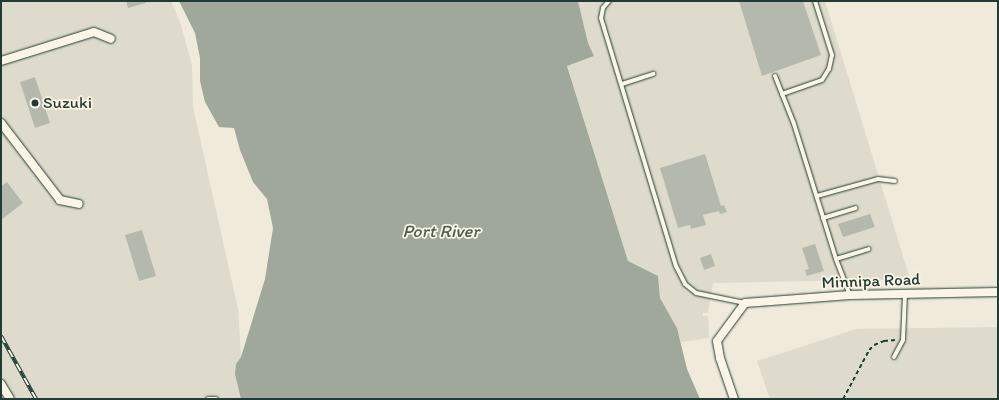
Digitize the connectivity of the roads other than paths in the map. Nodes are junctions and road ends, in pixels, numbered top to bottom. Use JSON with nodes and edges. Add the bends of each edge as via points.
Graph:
{"nodes":[{"id":1,"x":609,"y":1,"type":"edge"},
{"id":2,"x":816,"y":1,"type":"edge"},
{"id":3,"x":111,"y":39,"type":"dead end"},
{"id":4,"x":1,"y":61,"type":"edge"},
{"id":5,"x":653,"y":74,"type":"dead end"},
{"id":6,"x":774,"y":76,"type":"dead end"},
{"id":7,"x":622,"y":84,"type":"junction"},
{"id":8,"x":782,"y":94,"type":"junction"},
{"id":9,"x":1,"y":123,"type":"edge"},
{"id":10,"x":895,"y":181,"type":"dead end"},
{"id":11,"x":817,"y":196,"type":"junction"},
{"id":12,"x":79,"y":204,"type":"dead end"},
{"id":13,"x":855,"y":208,"type":"dead end"},
{"id":14,"x":823,"y":218,"type":"junction"},
{"id":15,"x":870,"y":249,"type":"dead end"},
{"id":16,"x":836,"y":259,"type":"junction"},
{"id":17,"x":998,"y":292,"type":"edge"},
{"id":18,"x":905,"y":294,"type":"junction"},
{"id":19,"x":850,"y":295,"type":"junction"},
{"id":20,"x":745,"y":303,"type":"junction"},
{"id":21,"x":894,"y":358,"type":"dead end"},
{"id":22,"x":1,"y":384,"type":"edge"},
{"id":23,"x":10,"y":399,"type":"edge"},
{"id":24,"x":208,"y":399,"type":"edge"},
{"id":25,"x":216,"y":399,"type":"edge"},
{"id":26,"x":734,"y":399,"type":"edge"}],
"edges":[{"from":1,"to":7,"type":"lane","via":[[602,8],[601,18]]},
{"from":2,"to":8,"type":"lane","via":[[832,55],[829,69],[822,80]]},
{"from":3,"to":4,"type":"street","via":[[94,32]]},
{"from":5,"to":7,"type":"lane"},
{"from":6,"to":8,"type":"lane"},
{"from":7,"to":20,"type":"lane","via":[[676,266],[685,284],[696,293]]},
{"from":8,"to":11,"type":"lane"},
{"from":9,"to":12,"type":"street","via":[[60,200]]},
{"from":10,"to":11,"type":"lane","via":[[878,179]]},
{"from":11,"to":14,"type":"lane"},
{"from":13,"to":14,"type":"lane"},
{"from":14,"to":16,"type":"lane"},
{"from":15,"to":16,"type":"lane"},
{"from":16,"to":19,"type":"lane"},
{"from":17,"to":18,"type":"street","name":"Minnipa Road"},
{"from":18,"to":19,"type":"street","name":"Minnipa Road"},
{"from":18,"to":21,"type":"lane","via":[[904,340]]},
{"from":19,"to":20,"type":"street","name":"Minnipa Road"},
{"from":20,"to":26,"type":"street","via":[[717,341]]},
{"from":22,"to":23,"type":"street"},
{"from":24,"to":25,"type":"lane"}]}
